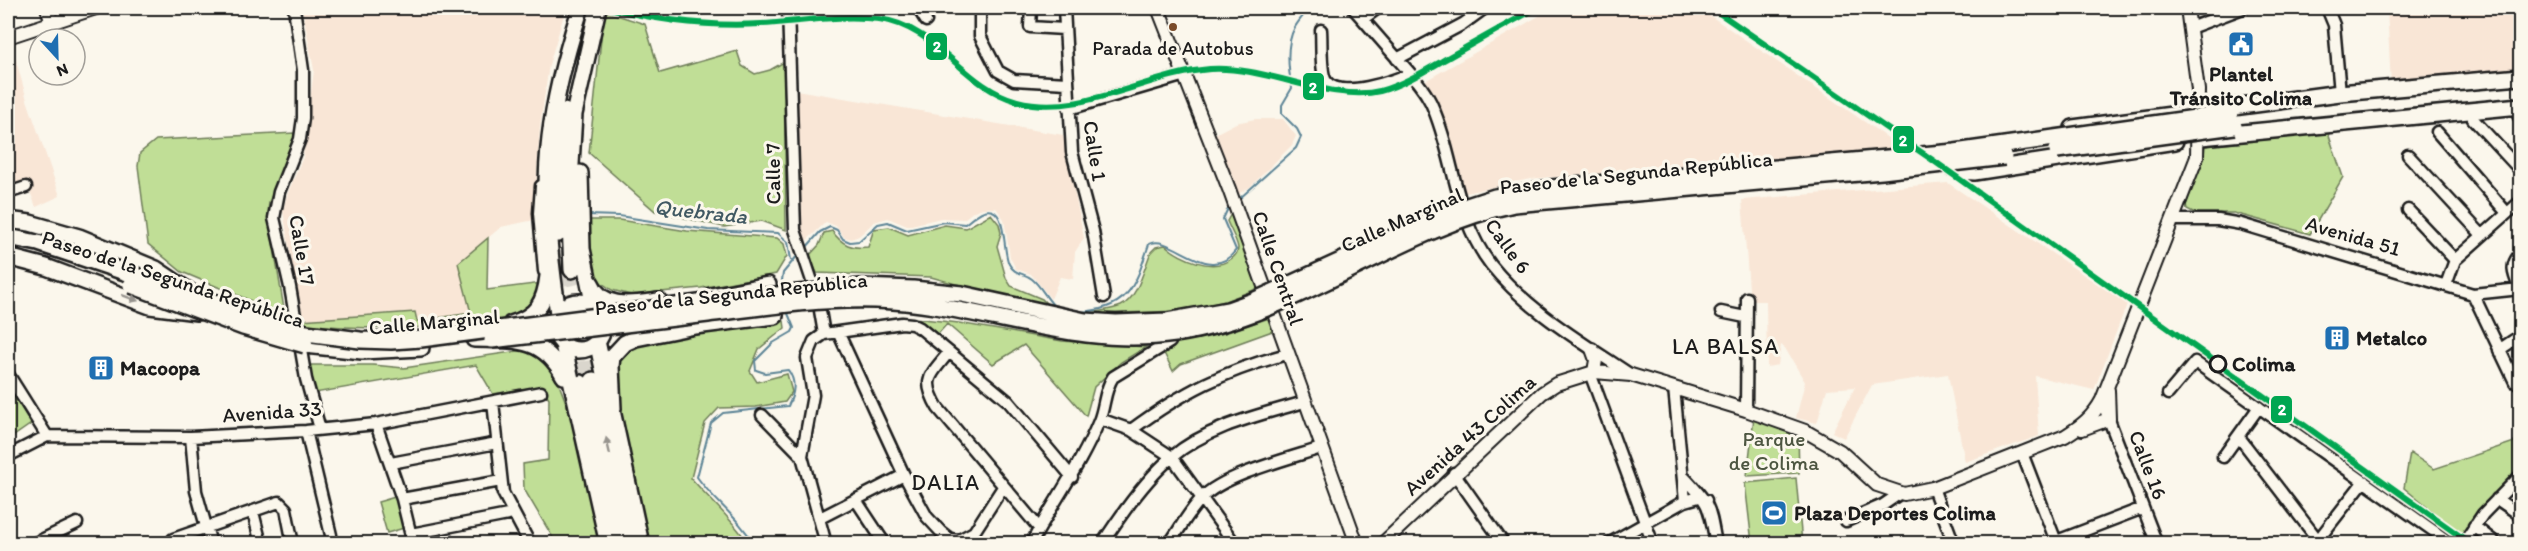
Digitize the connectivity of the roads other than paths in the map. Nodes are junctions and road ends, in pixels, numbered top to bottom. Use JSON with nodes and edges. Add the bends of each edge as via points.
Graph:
{"nodes":[{"id":1,"x":47,"y":8,"type":"edge"},
{"id":2,"x":96,"y":8,"type":"edge"},
{"id":3,"x":294,"y":8,"type":"edge"},
{"id":4,"x":598,"y":8,"type":"edge"},
{"id":5,"x":788,"y":8,"type":"edge"},
{"id":6,"x":918,"y":8,"type":"edge"},
{"id":7,"x":980,"y":8,"type":"edge"},
{"id":8,"x":1031,"y":8,"type":"edge"},
{"id":9,"x":1064,"y":8,"type":"edge"},
{"id":10,"x":1158,"y":8,"type":"edge"},
{"id":11,"x":1353,"y":8,"type":"edge"},
{"id":12,"x":1378,"y":8,"type":"edge"},
{"id":13,"x":1485,"y":8,"type":"edge"},
{"id":14,"x":2187,"y":8,"type":"edge"},
{"id":15,"x":2243,"y":8,"type":"edge"},
{"id":16,"x":2326,"y":8,"type":"edge"},
{"id":17,"x":580,"y":10,"type":"edge"},
{"id":18,"x":1363,"y":19,"type":"junction"},
{"id":19,"x":926,"y":21,"type":"dead end"},
{"id":20,"x":52,"y":23,"type":"junction"},
{"id":21,"x":2190,"y":28,"type":"junction"},
{"id":22,"x":1064,"y":29,"type":"junction"},
{"id":23,"x":1321,"y":30,"type":"dead end"},
{"id":24,"x":8,"y":37,"type":"edge"},
{"id":25,"x":1397,"y":59,"type":"junction"},
{"id":26,"x":1410,"y":73,"type":"junction"},
{"id":27,"x":1185,"y":75,"type":"junction"},
{"id":28,"x":2520,"y":77,"type":"edge"},
{"id":29,"x":1067,"y":83,"type":"junction"},
{"id":30,"x":2520,"y":86,"type":"edge"},
{"id":31,"x":2340,"y":93,"type":"junction"},
{"id":32,"x":2520,"y":99,"type":"edge"},
{"id":33,"x":1069,"y":109,"type":"junction"},
{"id":34,"x":2199,"y":110,"type":"junction"},
{"id":35,"x":2520,"y":113,"type":"edge"},
{"id":36,"x":2232,"y":119,"type":"junction"},
{"id":37,"x":2473,"y":119,"type":"dead end"},
{"id":38,"x":2437,"y":132,"type":"dead end"},
{"id":39,"x":2199,"y":137,"type":"junction"},
{"id":40,"x":549,"y":139,"type":"junction"},
{"id":41,"x":2408,"y":155,"type":"dead end"},
{"id":42,"x":1946,"y":160,"type":"junction"},
{"id":43,"x":2520,"y":170,"type":"edge"},
{"id":44,"x":26,"y":187,"type":"dead end"},
{"id":45,"x":8,"y":193,"type":"edge"},
{"id":46,"x":2520,"y":202,"type":"edge"},
{"id":47,"x":2408,"y":210,"type":"dead end"},
{"id":48,"x":1463,"y":213,"type":"junction"},
{"id":49,"x":2508,"y":213,"type":"junction"},
{"id":50,"x":8,"y":220,"type":"edge"},
{"id":51,"x":2174,"y":220,"type":"junction"},
{"id":52,"x":8,"y":226,"type":"edge"},
{"id":53,"x":2482,"y":235,"type":"junction"},
{"id":54,"x":8,"y":237,"type":"edge"},
{"id":55,"x":8,"y":248,"type":"edge"},
{"id":56,"x":108,"y":249,"type":"junction"},
{"id":57,"x":2520,"y":254,"type":"edge"},
{"id":58,"x":549,"y":256,"type":"junction"},
{"id":59,"x":8,"y":257,"type":"edge"},
{"id":60,"x":2455,"y":260,"type":"junction"},
{"id":61,"x":78,"y":266,"type":"junction"},
{"id":62,"x":8,"y":268,"type":"edge"},
{"id":63,"x":572,"y":269,"type":"junction"},
{"id":64,"x":544,"y":271,"type":"dead end"},
{"id":65,"x":2446,"y":285,"type":"junction"},
{"id":66,"x":2520,"y":289,"type":"edge"},
{"id":67,"x":962,"y":294,"type":"junction"},
{"id":68,"x":2473,"y":294,"type":"junction"},
{"id":69,"x":818,"y":297,"type":"junction"},
{"id":70,"x":1104,"y":297,"type":"dead end"},
{"id":71,"x":701,"y":298,"type":"junction"},
{"id":72,"x":1747,"y":298,"type":"dead end"},
{"id":73,"x":1269,"y":302,"type":"junction"},
{"id":74,"x":594,"y":307,"type":"junction"},
{"id":75,"x":773,"y":307,"type":"junction"},
{"id":76,"x":954,"y":310,"type":"junction"},
{"id":77,"x":214,"y":311,"type":"junction"},
{"id":78,"x":1721,"y":312,"type":"dead end"},
{"id":79,"x":1746,"y":317,"type":"junction"},
{"id":80,"x":607,"y":323,"type":"junction"},
{"id":81,"x":695,"y":326,"type":"junction"},
{"id":82,"x":557,"y":328,"type":"junction"},
{"id":83,"x":838,"y":332,"type":"junction"},
{"id":84,"x":824,"y":334,"type":"junction"},
{"id":85,"x":2520,"y":336,"type":"edge"},
{"id":86,"x":474,"y":337,"type":"junction"},
{"id":87,"x":297,"y":338,"type":"junction"},
{"id":88,"x":597,"y":341,"type":"junction"},
{"id":89,"x":1170,"y":342,"type":"dead end"},
{"id":90,"x":1592,"y":349,"type":"junction"},
{"id":91,"x":2499,"y":350,"type":"junction"},
{"id":92,"x":949,"y":352,"type":"junction"},
{"id":93,"x":1287,"y":354,"type":"junction"},
{"id":94,"x":1604,"y":357,"type":"junction"},
{"id":95,"x":1594,"y":372,"type":"junction"},
{"id":96,"x":8,"y":374,"type":"edge"},
{"id":97,"x":1631,"y":375,"type":"junction"},
{"id":98,"x":2518,"y":381,"type":"edge"},
{"id":99,"x":2108,"y":383,"type":"junction"},
{"id":100,"x":1674,"y":388,"type":"junction"},
{"id":101,"x":541,"y":392,"type":"dead end"},
{"id":102,"x":2168,"y":394,"type":"dead end"},
{"id":103,"x":2102,"y":400,"type":"junction"},
{"id":104,"x":574,"y":401,"type":"junction"},
{"id":105,"x":493,"y":402,"type":"junction"},
{"id":106,"x":1304,"y":402,"type":"junction"},
{"id":107,"x":2259,"y":407,"type":"junction"},
{"id":108,"x":613,"y":408,"type":"junction"},
{"id":109,"x":1746,"y":410,"type":"junction"},
{"id":110,"x":762,"y":415,"type":"dead end"},
{"id":111,"x":1100,"y":419,"type":"junction"},
{"id":112,"x":2109,"y":419,"type":"junction"},
{"id":113,"x":376,"y":424,"type":"junction"},
{"id":114,"x":320,"y":429,"type":"junction"},
{"id":115,"x":1131,"y":430,"type":"junction"},
{"id":116,"x":306,"y":431,"type":"junction"},
{"id":117,"x":47,"y":436,"type":"junction"},
{"id":118,"x":2064,"y":436,"type":"junction"},
{"id":119,"x":191,"y":437,"type":"junction"},
{"id":120,"x":2239,"y":437,"type":"junction"},
{"id":121,"x":497,"y":443,"type":"junction"},
{"id":122,"x":1322,"y":448,"type":"junction"},
{"id":123,"x":2022,"y":453,"type":"junction"},
{"id":124,"x":8,"y":456,"type":"edge"},
{"id":125,"x":802,"y":456,"type":"junction"},
{"id":126,"x":1172,"y":457,"type":"junction"},
{"id":127,"x":2223,"y":457,"type":"dead end"},
{"id":128,"x":391,"y":463,"type":"junction"},
{"id":129,"x":1454,"y":473,"type":"junction"},
{"id":130,"x":904,"y":475,"type":"junction"},
{"id":131,"x":1683,"y":476,"type":"junction"},
{"id":132,"x":2520,"y":476,"type":"edge"},
{"id":133,"x":1072,"y":477,"type":"junction"},
{"id":134,"x":501,"y":481,"type":"junction"},
{"id":135,"x":2364,"y":481,"type":"junction"},
{"id":136,"x":1003,"y":487,"type":"junction"},
{"id":137,"x":1933,"y":488,"type":"junction"},
{"id":138,"x":1899,"y":494,"type":"junction"},
{"id":139,"x":1203,"y":497,"type":"junction"},
{"id":140,"x":402,"y":499,"type":"junction"},
{"id":141,"x":2497,"y":499,"type":"junction"},
{"id":142,"x":856,"y":500,"type":"junction"},
{"id":143,"x":1706,"y":500,"type":"junction"},
{"id":144,"x":1685,"y":501,"type":"junction"},
{"id":145,"x":2143,"y":508,"type":"junction"},
{"id":146,"x":253,"y":512,"type":"junction"},
{"id":147,"x":513,"y":514,"type":"junction"},
{"id":148,"x":2520,"y":515,"type":"edge"},
{"id":149,"x":820,"y":518,"type":"junction"},
{"id":150,"x":1846,"y":521,"type":"dead end"},
{"id":151,"x":77,"y":523,"type":"dead end"},
{"id":152,"x":1644,"y":524,"type":"junction"},
{"id":153,"x":2474,"y":526,"type":"junction"},
{"id":154,"x":206,"y":528,"type":"junction"},
{"id":155,"x":1039,"y":528,"type":"junction"},
{"id":156,"x":331,"y":535,"type":"dead end"},
{"id":157,"x":173,"y":539,"type":"dead end"},
{"id":158,"x":412,"y":539,"type":"edge"},
{"id":159,"x":1035,"y":542,"type":"edge"},
{"id":160,"x":2317,"y":542,"type":"edge"},
{"id":161,"x":33,"y":543,"type":"edge"},
{"id":162,"x":211,"y":543,"type":"edge"},
{"id":163,"x":261,"y":543,"type":"edge"},
{"id":164,"x":293,"y":543,"type":"edge"},
{"id":165,"x":530,"y":543,"type":"edge"},
{"id":166,"x":608,"y":543,"type":"edge"},
{"id":167,"x":618,"y":543,"type":"edge"},
{"id":168,"x":631,"y":543,"type":"edge"},
{"id":169,"x":641,"y":543,"type":"edge"},
{"id":170,"x":826,"y":543,"type":"edge"},
{"id":171,"x":885,"y":543,"type":"edge"},
{"id":172,"x":1102,"y":543,"type":"edge"},
{"id":173,"x":1169,"y":543,"type":"edge"},
{"id":174,"x":1234,"y":543,"type":"edge"},
{"id":175,"x":1357,"y":543,"type":"edge"},
{"id":176,"x":1382,"y":543,"type":"edge"},
{"id":177,"x":1504,"y":543,"type":"edge"},
{"id":178,"x":1608,"y":543,"type":"edge"},
{"id":179,"x":1653,"y":543,"type":"edge"},
{"id":180,"x":1716,"y":543,"type":"edge"},
{"id":181,"x":1954,"y":543,"type":"edge"},
{"id":182,"x":2054,"y":543,"type":"edge"},
{"id":183,"x":2157,"y":543,"type":"edge"},
{"id":184,"x":2452,"y":543,"type":"edge"},
{"id":185,"x":2463,"y":543,"type":"edge"},
{"id":186,"x":2497,"y":543,"type":"edge"}],
"edges":[{"from":1,"to":20,"type":"main road"},
{"from":2,"to":20,"type":"main road"},
{"from":3,"to":87,"type":"street","name":"Calle 17","via":[[303,70],[303,118],[300,139],[274,210]]},
{"from":4,"to":63,"type":"highway","via":[[576,105],[570,170]]},
{"from":5,"to":69,"type":"street","name":"Calle 7","via":[[793,215],[796,236]]},
{"from":6,"to":19,"type":"street"},
{"from":7,"to":29,"type":"street","via":[[980,36],[998,71],[1014,80]]},
{"from":8,"to":22,"type":"street","via":[[1030,27]]},
{"from":9,"to":22,"type":"street","name":"Calle 1"},
{"from":10,"to":27,"type":"main road","name":"Calle Central"},
{"from":11,"to":18,"type":"street","name":"Calle 6"},
{"from":12,"to":18,"type":"street"},
{"from":13,"to":25,"type":"street"},
{"from":14,"to":21,"type":"main road"},
{"from":15,"to":21,"type":"street"},
{"from":16,"to":31,"type":"street","via":[[2334,25]]},
{"from":17,"to":40,"type":"highway","via":[[564,63]]},
{"from":17,"to":63,"type":"highway","via":[[561,135],[558,225]]},
{"from":18,"to":25,"type":"street","name":"Calle 6"},
{"from":20,"to":24,"type":"main road"},
{"from":21,"to":34,"type":"main road"},
{"from":22,"to":29,"type":"street","name":"Calle 1"},
{"from":23,"to":26,"type":"street","via":[[1324,74],[1330,84],[1340,88],[1366,87]]},
{"from":25,"to":26,"type":"street","name":"Calle 6"},
{"from":26,"to":48,"type":"street","name":"Calle 6","via":[[1428,97],[1443,135]]},
{"from":27,"to":33,"type":"street"},
{"from":27,"to":73,"type":"main road","name":"Calle Central"},
{"from":28,"to":31,"type":"highway"},
{"from":29,"to":33,"type":"street","name":"Calle 1"},
{"from":30,"to":36,"type":"highway","name":"Paseo de la Segunda República"},
{"from":31,"to":34,"type":"highway"},
{"from":32,"to":36,"type":"highway","name":"Paseo de la Segunda República"},
{"from":33,"to":70,"type":"street","name":"Calle 1","via":[[1072,152],[1093,231]]},
{"from":34,"to":39,"type":"main road"},
{"from":34,"to":42,"type":"highway","via":[[1956,145],[1946,151]]},
{"from":35,"to":39,"type":"highway"},
{"from":36,"to":67,"type":"highway","name":"Paseo de la Segunda República","bridge":true,"via":[[1944,153],[1551,188],[1495,197],[1446,213],[1253,302],[1167,321],[1085,321]]},
{"from":36,"to":76,"type":"highway","name":"Paseo de la Segunda República","bridge":true,"via":[[1917,167],[1489,209],[1444,225],[1249,316],[1173,334],[1094,335]]},
{"from":37,"to":43,"type":"street"},
{"from":38,"to":49,"type":"street"},
{"from":39,"to":42,"type":"highway","via":[[1974,172],[1957,170]]},
{"from":39,"to":51,"type":"main road","via":[[2194,168]]},
{"from":40,"to":58,"type":"highway"},
{"from":40,"to":64,"type":"street","via":[[539,213]]},
{"from":41,"to":53,"type":"street"},
{"from":42,"to":48,"type":"street","name":"Calle Marginal","via":[[1544,194],[1505,200]]},
{"from":44,"to":45,"type":"street"},
{"from":46,"to":49,"type":"street"},
{"from":47,"to":60,"type":"street"},
{"from":48,"to":73,"type":"street","name":"Calle Marginal"},
{"from":48,"to":90,"type":"street","name":"Calle 6","via":[[1479,247],[1512,288]]},
{"from":49,"to":53,"type":"street"},
{"from":50,"to":56,"type":"highway","via":[[58,230]]},
{"from":51,"to":65,"type":"street","name":"Avenida 51","via":[[2241,224]]},
{"from":51,"to":99,"type":"main road"},
{"from":52,"to":56,"type":"highway"},
{"from":53,"to":60,"type":"street"},
{"from":54,"to":61,"type":"highway","name":"Paseo de la Segunda República","via":[[38,243]]},
{"from":55,"to":61,"type":"highway","name":"Paseo de la Segunda República"},
{"from":56,"to":77,"type":"highway","via":[[156,269]]},
{"from":57,"to":66,"type":"street","via":[[2513,271]]},
{"from":58,"to":82,"type":"highway"},
{"from":58,"to":86,"type":"highway","via":[[546,295],[539,308],[518,322]]},
{"from":59,"to":61,"type":"highway"},
{"from":60,"to":65,"type":"street"},
{"from":61,"to":62,"type":"highway"},
{"from":61,"to":67,"type":"highway","name":"Paseo de la Segunda República","bridge":true,"via":[[287,328],[337,339],[370,341],[421,339],[823,289],[889,287]]},
{"from":61,"to":76,"type":"highway","name":"Paseo de la Segunda República","bridge":true,"via":[[243,327],[305,345],[340,350],[391,351],[818,303],[905,301]]},
{"from":61,"to":77,"type":"highway","one_way":true,"via":[[162,309]]},
{"from":63,"to":71,"type":"highway","via":[[600,298],[615,304]]},
{"from":63,"to":74,"type":"highway"},
{"from":65,"to":68,"type":"street","name":"Avenida 51"},
{"from":66,"to":68,"type":"street","name":"Avenida 51"},
{"from":67,"to":71,"type":"highway","bridge":true,"via":[[931,284],[829,279],[768,285]]},
{"from":68,"to":91,"type":"street"},
{"from":69,"to":73,"type":"street","name":"Calle Marginal","via":[[877,292],[930,296],[1094,328],[1141,330],[1208,322]]},
{"from":69,"to":75,"type":"street","name":"Calle Marginal","bridge":true},
{"from":69,"to":84,"type":"street","name":"Calle 7"},
{"from":71,"to":80,"type":"highway"},
{"from":72,"to":79,"type":"street"},
{"from":73,"to":93,"type":"main road","name":"Calle Central"},
{"from":74,"to":80,"type":"highway"},
{"from":74,"to":82,"type":"highway","via":[[571,303]]},
{"from":75,"to":76,"type":"highway","bridge":true},
{"from":75,"to":80,"type":"street","name":"Calle Marginal","via":[[757,304]]},
{"from":75,"to":81,"type":"highway"},
{"from":77,"to":87,"type":"street","name":"Calle Marginal"},
{"from":78,"to":79,"type":"street"},
{"from":79,"to":109,"type":"street"},
{"from":80,"to":81,"type":"highway"},
{"from":80,"to":88,"type":"highway"},
{"from":81,"to":108,"type":"highway","via":[[636,338],[618,348],[610,366]]},
{"from":82,"to":86,"type":"street","name":"Calle Marginal"},
{"from":82,"to":88,"type":"highway","via":[[577,350]]},
{"from":82,"to":104,"type":"highway"},
{"from":83,"to":84,"type":"street"},
{"from":83,"to":92,"type":"street","via":[[912,324]]},
{"from":83,"to":130,"type":"street"},
{"from":84,"to":125,"type":"street","via":[[814,341],[807,358],[813,395]]},
{"from":85,"to":91,"type":"street"},
{"from":86,"to":87,"type":"street","name":"Calle Marginal","via":[[389,344]]},
{"from":86,"to":104,"type":"highway","via":[[513,340],[544,350],[555,361]]},
{"from":87,"to":114,"type":"street","name":"Calle 17"},
{"from":88,"to":108,"type":"highway"},
{"from":89,"to":111,"type":"street","via":[[1113,377]]},
{"from":90,"to":94,"type":"street","name":"Calle 6"},
{"from":90,"to":95,"type":"main road","via":[[1596,360]]},
{"from":91,"to":98,"type":"street"},
{"from":92,"to":133,"type":"street","via":[[1008,401]]},
{"from":92,"to":136,"type":"street","via":[[928,380],[928,392]]},
{"from":93,"to":106,"type":"main road","name":"Calle Central"},
{"from":93,"to":115,"type":"street","via":[[1204,382]]},
{"from":94,"to":95,"type":"main road"},
{"from":94,"to":97,"type":"street","name":"Calle 6"},
{"from":95,"to":97,"type":"main road","name":"Avenida 43 Colima"},
{"from":95,"to":129,"type":"main road","name":"Avenida 43 Colima","via":[[1542,393]]},
{"from":95,"to":152,"type":"street"},
{"from":96,"to":117,"type":"street"},
{"from":97,"to":100,"type":"main road","name":"Avenida 43 Colima"},
{"from":99,"to":103,"type":"main road"},
{"from":99,"to":112,"type":"main road"},
{"from":100,"to":109,"type":"main road","name":"Avenida 43 Colima"},
{"from":100,"to":131,"type":"street"},
{"from":101,"to":105,"type":"street","name":"Avenida 33"},
{"from":102,"to":107,"type":"street","via":[[2192,362]]},
{"from":103,"to":112,"type":"street","name":"Calle 16"},
{"from":103,"to":118,"type":"main road","via":[[2087,422]]},
{"from":104,"to":166,"type":"highway"},
{"from":105,"to":113,"type":"street","name":"Avenida 33"},
{"from":105,"to":121,"type":"street"},
{"from":106,"to":122,"type":"main road","name":"Calle Central"},
{"from":106,"to":126,"type":"street","via":[[1206,435]]},
{"from":107,"to":120,"type":"street"},
{"from":107,"to":135,"type":"street"},
{"from":108,"to":169,"type":"highway"},
{"from":109,"to":138,"type":"main road","name":"Avenida 43 Colima","via":[[1822,439],[1877,485]]},
{"from":110,"to":125,"type":"street"},
{"from":111,"to":115,"type":"street"},
{"from":111,"to":133,"type":"street"},
{"from":112,"to":118,"type":"main road"},
{"from":112,"to":145,"type":"street","name":"Calle 16"},
{"from":113,"to":114,"type":"street","name":"Avenida 33"},
{"from":113,"to":128,"type":"street"},
{"from":114,"to":116,"type":"street","name":"Avenida 33"},
{"from":115,"to":126,"type":"street"},
{"from":116,"to":119,"type":"street","name":"Avenida 33"},
{"from":116,"to":156,"type":"street"},
{"from":117,"to":119,"type":"street","name":"Avenida 33"},
{"from":117,"to":124,"type":"street","name":"Avenida 33"},
{"from":118,"to":123,"type":"main road"},
{"from":119,"to":154,"type":"street","via":[[196,491]]},
{"from":120,"to":127,"type":"street"},
{"from":120,"to":160,"type":"street"},
{"from":121,"to":128,"type":"street"},
{"from":121,"to":134,"type":"street"},
{"from":122,"to":139,"type":"street","via":[[1226,482]]},
{"from":122,"to":175,"type":"main road","name":"Calle Central"},
{"from":123,"to":137,"type":"main road"},
{"from":123,"to":182,"type":"street"},
{"from":125,"to":149,"type":"street"},
{"from":126,"to":139,"type":"street"},
{"from":126,"to":172,"type":"street"},
{"from":128,"to":140,"type":"street"},
{"from":129,"to":176,"type":"main road","name":"Avenida 43 Colima"},
{"from":129,"to":177,"type":"street"},
{"from":130,"to":136,"type":"street","via":[[927,517],[950,539],[959,540],[974,532]]},
{"from":130,"to":142,"type":"street"},
{"from":131,"to":143,"type":"street"},
{"from":131,"to":144,"type":"street"},
{"from":132,"to":141,"type":"street"},
{"from":133,"to":155,"type":"street"},
{"from":134,"to":140,"type":"street"},
{"from":134,"to":147,"type":"street"},
{"from":135,"to":160,"type":"street"},
{"from":135,"to":184,"type":"street"},
{"from":136,"to":155,"type":"street"},
{"from":137,"to":138,"type":"main road"},
{"from":137,"to":181,"type":"street"},
{"from":138,"to":150,"type":"street"},
{"from":139,"to":173,"type":"street"},
{"from":139,"to":174,"type":"street"},
{"from":140,"to":158,"type":"street"},
{"from":141,"to":148,"type":"street"},
{"from":141,"to":153,"type":"street"},
{"from":142,"to":149,"type":"street"},
{"from":142,"to":171,"type":"street"},
{"from":143,"to":144,"type":"street","via":[[1699,497]]},
{"from":143,"to":180,"type":"street"},
{"from":144,"to":152,"type":"street"},
{"from":145,"to":182,"type":"street"},
{"from":145,"to":183,"type":"street","name":"Calle 16"},
{"from":146,"to":154,"type":"street"},
{"from":146,"to":163,"type":"street"},
{"from":146,"to":164,"type":"street","via":[[273,502],[282,503]]},
{"from":147,"to":158,"type":"street"},
{"from":147,"to":165,"type":"street"},
{"from":149,"to":170,"type":"street"},
{"from":151,"to":161,"type":"street"},
{"from":152,"to":178,"type":"street"},
{"from":152,"to":179,"type":"street"},
{"from":153,"to":185,"type":"street"},
{"from":153,"to":186,"type":"street"},
{"from":154,"to":157,"type":"street"},
{"from":154,"to":162,"type":"street"},
{"from":155,"to":159,"type":"street"},
{"from":168,"to":167,"type":"highway","one_way":true,"via":[[587,382]]}]}
